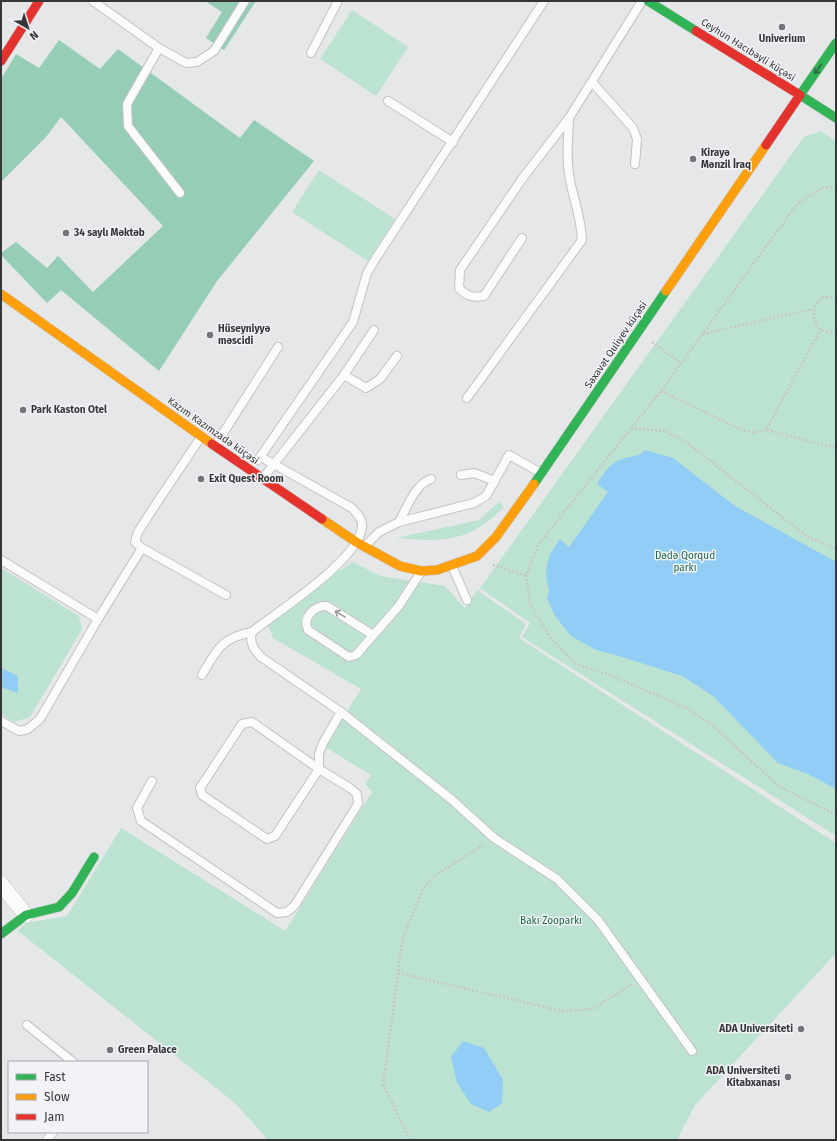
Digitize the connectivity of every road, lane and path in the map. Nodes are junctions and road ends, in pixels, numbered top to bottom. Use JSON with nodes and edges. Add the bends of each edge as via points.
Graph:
{"nodes":[{"id":1,"x":39,"y":1,"type":"edge"},
{"id":2,"x":93,"y":1,"type":"edge"},
{"id":3,"x":244,"y":1,"type":"edge"},
{"id":4,"x":338,"y":1,"type":"edge"},
{"id":5,"x":544,"y":1,"type":"edge"},
{"id":6,"x":642,"y":1,"type":"edge"},
{"id":7,"x":648,"y":1,"type":"edge"},
{"id":8,"x":836,"y":43,"type":"edge"},
{"id":9,"x":159,"y":48,"type":"junction"},
{"id":10,"x":311,"y":52,"type":"dead end"},
{"id":11,"x":1,"y":61,"type":"edge"},
{"id":12,"x":592,"y":82,"type":"junction"},
{"id":13,"x":800,"y":95,"type":"junction"},
{"id":14,"x":388,"y":101,"type":"dead end"},
{"id":15,"x":569,"y":118,"type":"junction"},
{"id":16,"x":836,"y":118,"type":"edge"},
{"id":17,"x":453,"y":142,"type":"junction"},
{"id":18,"x":635,"y":164,"type":"dead end"},
{"id":19,"x":836,"y":188,"type":"edge"},
{"id":20,"x":180,"y":193,"type":"dead end"},
{"id":21,"x":522,"y":238,"type":"dead end"},
{"id":22,"x":2,"y":297,"type":"edge"},
{"id":23,"x":836,"y":298,"type":"edge"},
{"id":24,"x":814,"y":309,"type":"junction"},
{"id":25,"x":821,"y":329,"type":"junction"},
{"id":26,"x":374,"y":330,"type":"dead end"},
{"id":27,"x":836,"y":330,"type":"edge"},
{"id":28,"x":638,"y":332,"type":"junction"},
{"id":29,"x":702,"y":334,"type":"junction"},
{"id":30,"x":278,"y":347,"type":"dead end"},
{"id":31,"x":397,"y":356,"type":"dead end"},
{"id":32,"x":681,"y":363,"type":"junction"},
{"id":33,"x":344,"y":375,"type":"junction"},
{"id":34,"x":661,"y":391,"type":"junction"},
{"id":35,"x":467,"y":398,"type":"dead end"},
{"id":36,"x":631,"y":428,"type":"junction"},
{"id":37,"x":766,"y":430,"type":"junction"},
{"id":38,"x":201,"y":436,"type":"junction"},
{"id":39,"x":214,"y":446,"type":"junction"},
{"id":40,"x":836,"y":448,"type":"edge"},
{"id":41,"x":261,"y":457,"type":"junction"},
{"id":42,"x":274,"y":464,"type":"junction"},
{"id":43,"x":251,"y":471,"type":"junction"},
{"id":44,"x":542,"y":474,"type":"junction"},
{"id":45,"x":461,"y":475,"type":"dead end"},
{"id":46,"x":262,"y":479,"type":"junction"},
{"id":47,"x":431,"y":479,"type":"dead end"},
{"id":48,"x":495,"y":481,"type":"junction"},
{"id":49,"x":399,"y":522,"type":"junction"},
{"id":50,"x":356,"y":542,"type":"junction"},
{"id":51,"x":364,"y":546,"type":"junction"},
{"id":52,"x":142,"y":548,"type":"junction"},
{"id":53,"x":836,"y":548,"type":"edge"},
{"id":54,"x":1,"y":560,"type":"edge"},
{"id":55,"x":452,"y":566,"type":"junction"},
{"id":56,"x":496,"y":567,"type":"dead end"},
{"id":57,"x":421,"y":571,"type":"junction"},
{"id":58,"x":526,"y":576,"type":"junction"},
{"id":59,"x":226,"y":596,"type":"dead end"},
{"id":60,"x":467,"y":600,"type":"dead end"},
{"id":61,"x":98,"y":619,"type":"junction"},
{"id":62,"x":252,"y":632,"type":"junction"},
{"id":63,"x":373,"y":635,"type":"junction"},
{"id":64,"x":202,"y":675,"type":"dead end"},
{"id":65,"x":342,"y":712,"type":"junction"},
{"id":66,"x":1,"y":721,"type":"edge"},
{"id":67,"x":319,"y":769,"type":"junction"},
{"id":68,"x":152,"y":781,"type":"dead end"},
{"id":69,"x":836,"y":814,"type":"edge"},
{"id":70,"x":494,"y":838,"type":"junction"},
{"id":71,"x":94,"y":857,"type":"dead end"},
{"id":72,"x":1,"y":884,"type":"edge"},
{"id":73,"x":26,"y":915,"type":"junction"},
{"id":74,"x":1,"y":934,"type":"edge"},
{"id":75,"x":398,"y":973,"type":"junction"},
{"id":76,"x":640,"y":979,"type":"junction"},
{"id":77,"x":27,"y":1025,"type":"dead end"},
{"id":78,"x":692,"y":1051,"type":"dead end"},
{"id":79,"x":72,"y":1061,"type":"edge"},
{"id":80,"x":410,"y":1140,"type":"edge"}],
"edges":[{"from":1,"to":11,"type":"main road"},
{"from":2,"to":9,"type":"lane"},
{"from":3,"to":9,"type":"lane","via":[[214,51],[197,62],[186,63]]},
{"from":4,"to":10,"type":"lane"},
{"from":5,"to":17,"type":"lane"},
{"from":6,"to":12,"type":"lane"},
{"from":7,"to":13,"type":"main road","name":"Ceyhun Hacıbəyli küçəsi"},
{"from":8,"to":13,"type":"main road","name":"Səxavət Quliyev küçəsi","one_way":true},
{"from":9,"to":20,"type":"lane","via":[[127,104],[128,126]]},
{"from":12,"to":15,"type":"lane"},
{"from":12,"to":18,"type":"lane","via":[[633,128],[637,139]]},
{"from":13,"to":16,"type":"main road","name":"Ceyhun Hacıbəyli küçəsi"},
{"from":13,"to":28,"type":"main road","name":"Səxavət Quliyev küçəsi"},
{"from":14,"to":17,"type":"lane"},
{"from":15,"to":21,"type":"lane","via":[[522,179],[460,270],[459,288],[465,294],[484,296]]},
{"from":15,"to":35,"type":"lane","via":[[569,179],[581,221],[582,240]]},
{"from":17,"to":41,"type":"lane","via":[[367,273],[353,322],[344,337]]},
{"from":19,"to":29,"type":"path","via":[[822,188],[797,204]]},
{"from":22,"to":38,"type":"main road","name":"Kazım Kazımzadə küçəsi"},
{"from":23,"to":24,"type":"path","via":[[830,296],[820,300]]},
{"from":24,"to":25,"type":"path","via":[[814,321]]},
{"from":24,"to":29,"type":"path"},
{"from":25,"to":27,"type":"path","via":[[832,332]]},
{"from":25,"to":37,"type":"path"},
{"from":26,"to":33,"type":"lane"},
{"from":28,"to":32,"type":"path"},
{"from":28,"to":44,"type":"main road","name":"Səxavət Quliyev küçəsi"},
{"from":29,"to":32,"type":"path"},
{"from":30,"to":39,"type":"lane"},
{"from":31,"to":33,"type":"lane","via":[[380,379],[366,388]]},
{"from":32,"to":34,"type":"path"},
{"from":33,"to":42,"type":"lane"},
{"from":34,"to":36,"type":"path"},
{"from":34,"to":37,"type":"path","via":[[742,430],[754,433]]},
{"from":36,"to":53,"type":"path","via":[[665,431],[686,442],[809,538]]},
{"from":36,"to":58,"type":"path","via":[[538,545]]},
{"from":37,"to":40,"type":"path"},
{"from":38,"to":39,"type":"main road","name":"Kazım Kazımzadə küçəsi"},
{"from":38,"to":52,"type":"lane","via":[[138,532],[135,542]]},
{"from":39,"to":43,"type":"main road","name":"Kazım Kazımzadə küçəsi"},
{"from":41,"to":42,"type":"lane"},
{"from":41,"to":43,"type":"lane"},
{"from":42,"to":46,"type":"lane"},
{"from":42,"to":50,"type":"lane","via":[[352,508],[360,518],[362,527]]},
{"from":43,"to":46,"type":"main road","name":"Kazım Kazımzadə küçəsi"},
{"from":44,"to":48,"type":"lane","via":[[509,455]]},
{"from":44,"to":55,"type":"main road","name":"Səxavət Quliyev küçəsi","via":[[496,537],[476,556]]},
{"from":45,"to":48,"type":"lane","via":[[474,473]]},
{"from":46,"to":50,"type":"main road","name":"Kazım Kazımzadə küçəsi"},
{"from":47,"to":49,"type":"lane","via":[[419,487]]},
{"from":48,"to":49,"type":"lane","via":[[486,496],[474,503]]},
{"from":49,"to":51,"type":"lane","via":[[379,532]]},
{"from":50,"to":51,"type":"main road","name":"Kazım Kazımzadə küçəsi"},
{"from":50,"to":62,"type":"lane","via":[[334,569]]},
{"from":51,"to":57,"type":"main road","name":"Kazım Kazımzadə küçəsi","via":[[400,566]]},
{"from":52,"to":59,"type":"lane"},
{"from":52,"to":61,"type":"lane"},
{"from":54,"to":61,"type":"lane"},
{"from":55,"to":57,"type":"main road","name":"Səxavət Quliyev küçəsi"},
{"from":55,"to":60,"type":"lane"},
{"from":56,"to":58,"type":"path"},
{"from":57,"to":63,"type":"lane","via":[[398,607]]},
{"from":58,"to":69,"type":"path","via":[[530,604],[550,637],[576,664],[610,675],[687,708],[716,728],[778,786]]},
{"from":61,"to":66,"type":"lane","via":[[40,719],[28,729],[18,731]]},
{"from":62,"to":64,"type":"lane","via":[[227,640]]},
{"from":62,"to":65,"type":"lane","via":[[250,640],[262,657]]},
{"from":63,"to":63,"type":"lane","one_way":true,"via":[[327,606],[315,609],[306,618],[305,625],[308,630],[349,657],[356,654]]},
{"from":65,"to":67,"type":"lane","via":[[323,743],[319,754]]},
{"from":65,"to":70,"type":"lane","via":[[451,799]]},
{"from":67,"to":67,"type":"lane","via":[[274,836],[267,839],[202,795],[200,788],[242,724],[252,722]]},
{"from":67,"to":68,"type":"lane","via":[[357,794],[358,804],[295,904],[287,912],[277,913],[141,821],[137,808]]},
{"from":70,"to":75,"type":"path","via":[[434,876],[423,888],[403,937]]},
{"from":70,"to":76,"type":"lane","via":[[558,879],[598,920]]},
{"from":71,"to":73,"type":"main road","via":[[72,893],[59,907]]},
{"from":72,"to":73,"type":"street"},
{"from":73,"to":74,"type":"main road"},
{"from":75,"to":76,"type":"path","via":[[563,1011],[593,1009]]},
{"from":75,"to":80,"type":"path","via":[[383,1084]]},
{"from":76,"to":78,"type":"lane"},
{"from":77,"to":79,"type":"lane"}]}
